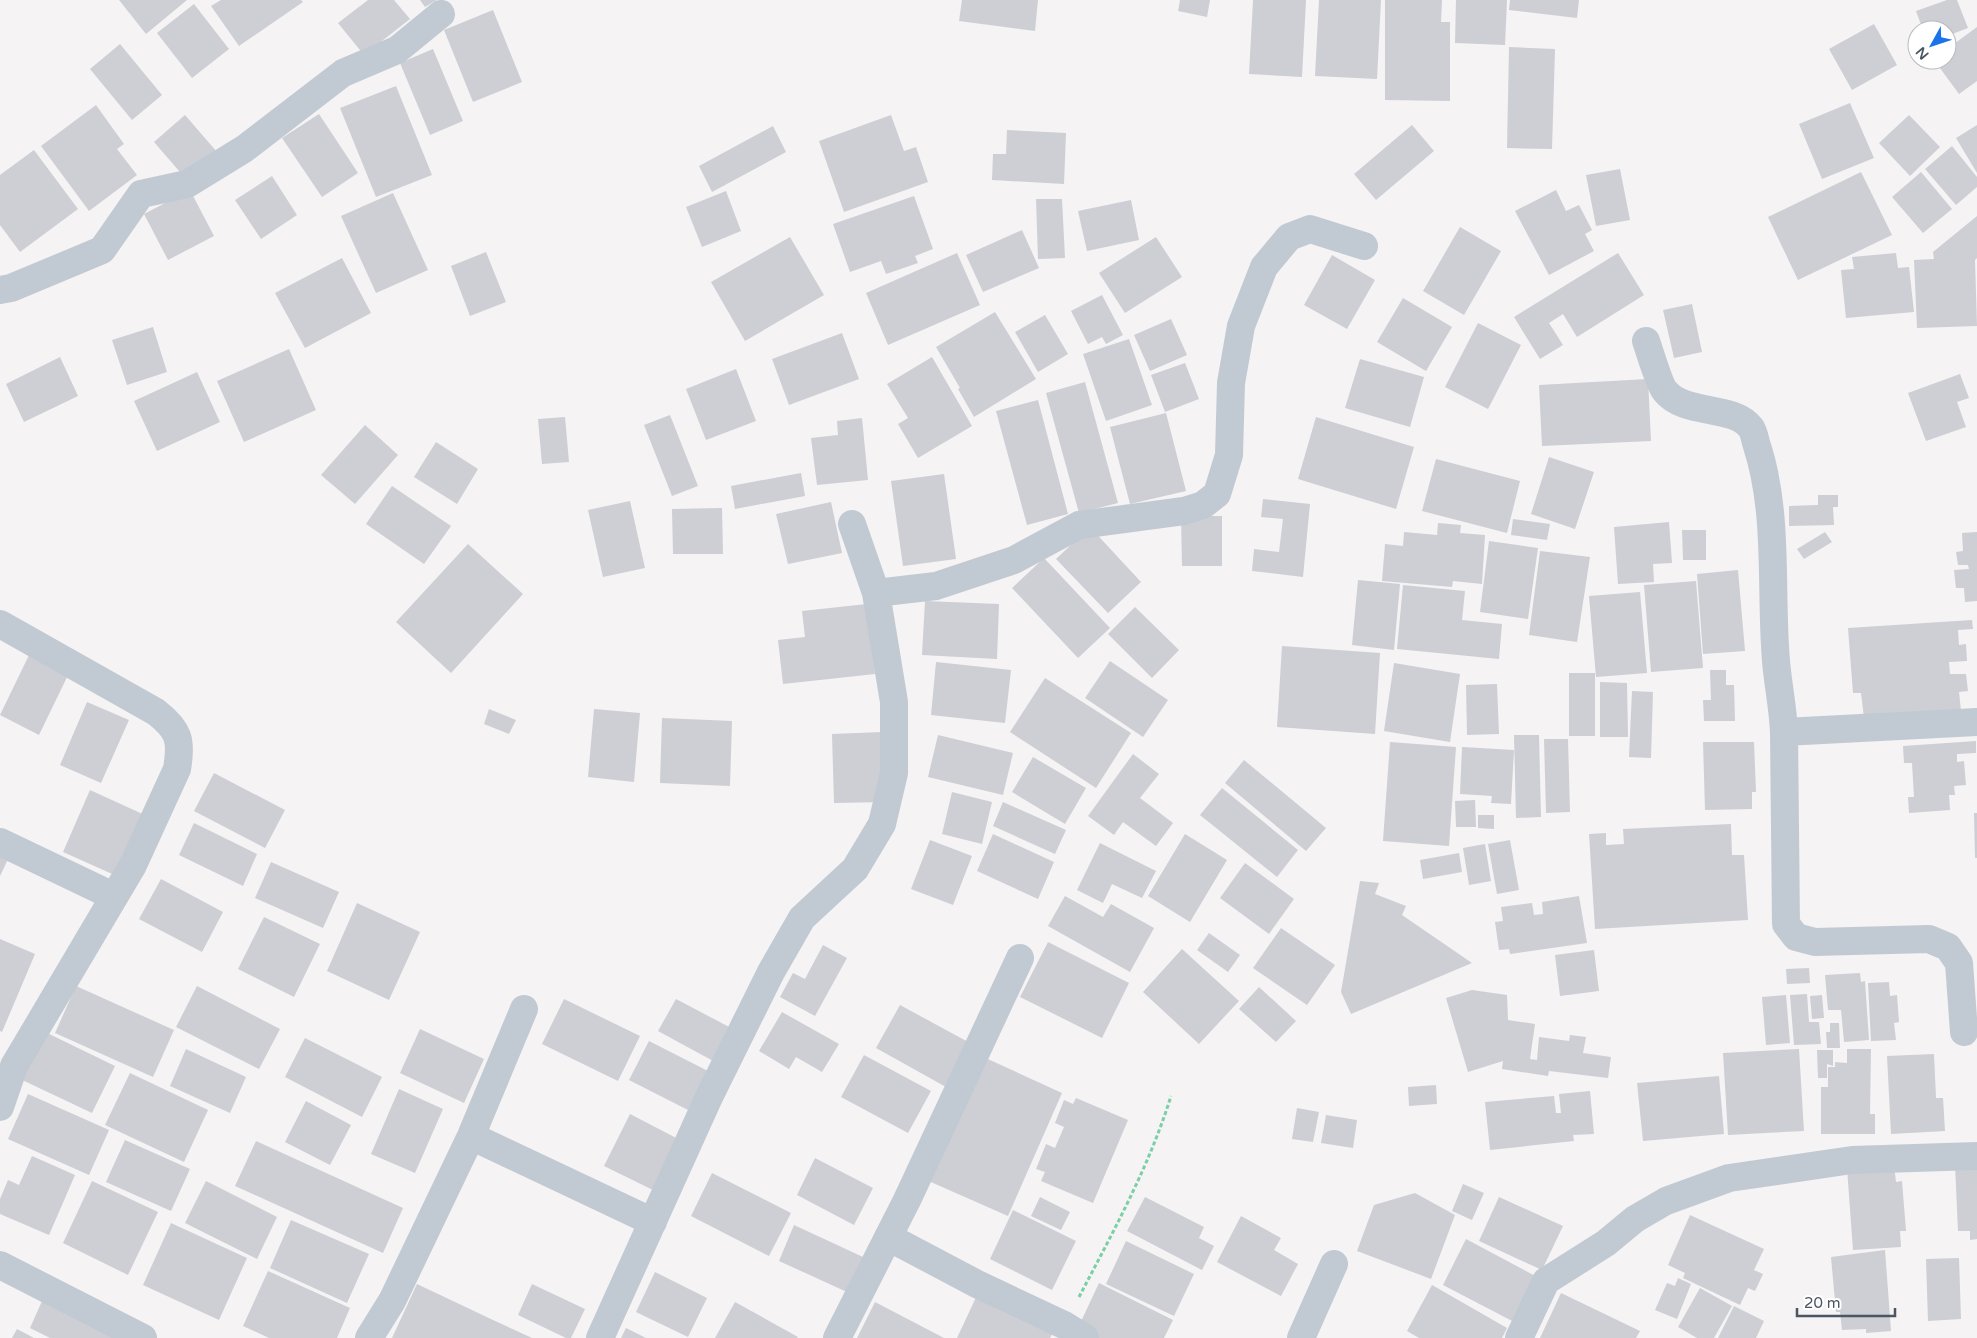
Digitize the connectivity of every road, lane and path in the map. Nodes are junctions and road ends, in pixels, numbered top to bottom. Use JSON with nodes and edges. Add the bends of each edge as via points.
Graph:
{"nodes":[{"id":1,"x":441,"y":14,"type":"dead end"},
{"id":2,"x":1364,"y":246,"type":"dead end"},
{"id":3,"x":0,"y":290,"type":"edge"},
{"id":4,"x":1646,"y":341,"type":"dead end"},
{"id":5,"x":852,"y":524,"type":"dead end"},
{"id":6,"x":876,"y":593,"type":"junction"},
{"id":7,"x":0,"y":624,"type":"edge"},
{"id":8,"x":1977,"y":722,"type":"edge"},
{"id":9,"x":1784,"y":732,"type":"junction"},
{"id":10,"x":0,"y":842,"type":"edge"},
{"id":11,"x":113,"y":896,"type":"junction"},
{"id":12,"x":1020,"y":958,"type":"dead end"},
{"id":13,"x":524,"y":1009,"type":"dead end"},
{"id":14,"x":1964,"y":1032,"type":"dead end"},
{"id":15,"x":7,"y":1063,"type":"edge"},
{"id":16,"x":1171,"y":1096,"type":"dead end"},
{"id":17,"x":0,"y":1108,"type":"edge"},
{"id":18,"x":471,"y":1136,"type":"junction"},
{"id":19,"x":1977,"y":1156,"type":"edge"},
{"id":20,"x":653,"y":1222,"type":"junction"},
{"id":21,"x":888,"y":1237,"type":"junction"},
{"id":22,"x":1334,"y":1264,"type":"dead end"},
{"id":23,"x":0,"y":1265,"type":"edge"},
{"id":24,"x":1074,"y":1331,"type":"edge"},
{"id":25,"x":143,"y":1338,"type":"edge"},
{"id":26,"x":369,"y":1338,"type":"edge"},
{"id":27,"x":600,"y":1338,"type":"edge"},
{"id":28,"x":837,"y":1338,"type":"edge"},
{"id":29,"x":1301,"y":1338,"type":"edge"},
{"id":30,"x":1519,"y":1338,"type":"edge"}],
"edges":[{"from":1,"to":3,"type":"street","via":[[397,50],[343,73],[244,149],[187,184],[141,194],[102,250]]},
{"from":2,"to":6,"type":"street","via":[[1310,229],[1289,237],[1264,267],[1241,326],[1231,383],[1229,455],[1217,494],[1203,505],[1184,511],[1079,525],[1014,560],[936,586]]},
{"from":4,"to":9,"type":"street","via":[[1664,391],[1705,411],[1727,414],[1751,428],[1765,476],[1776,661]]},
{"from":5,"to":6,"type":"street"},
{"from":6,"to":20,"type":"street","via":[[894,702],[894,773],[882,824],[855,869],[802,918],[771,972],[709,1097]]},
{"from":7,"to":11,"type":"street","via":[[156,712],[179,736],[177,769],[133,865]]},
{"from":8,"to":9,"type":"street"},
{"from":9,"to":14,"type":"street","via":[[1786,924],[1796,937],[1816,942],[1929,939],[1948,947],[1959,964]]},
{"from":10,"to":11,"type":"street"},
{"from":11,"to":15,"type":"street"},
{"from":12,"to":21,"type":"street"},
{"from":13,"to":18,"type":"street"},
{"from":15,"to":17,"type":"street"},
{"from":16,"to":24,"type":"path","via":[[1160,1132]]},
{"from":18,"to":20,"type":"street"},
{"from":18,"to":26,"type":"street","via":[[392,1301]]},
{"from":19,"to":30,"type":"street","via":[[1852,1160],[1729,1178],[1666,1201],[1546,1281]]},
{"from":20,"to":27,"type":"street"},
{"from":21,"to":24,"type":"street"},
{"from":21,"to":28,"type":"street"},
{"from":22,"to":29,"type":"street"},
{"from":23,"to":25,"type":"street"}]}
